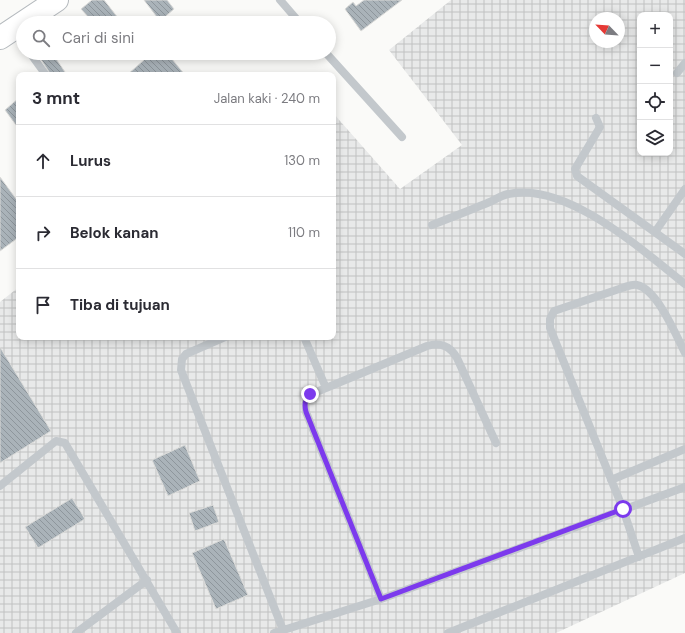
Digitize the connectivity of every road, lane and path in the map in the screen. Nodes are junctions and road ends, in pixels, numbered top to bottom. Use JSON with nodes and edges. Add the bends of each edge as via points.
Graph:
{"nodes":[{"id":1,"x":57,"y":0,"type":"edge"},
{"id":2,"x":280,"y":0,"type":"edge"},
{"id":3,"x":38,"y":16,"type":"edge"},
{"id":4,"x":294,"y":16,"type":"edge"},
{"id":5,"x":35,"y":60,"type":"edge"},
{"id":6,"x":332,"y":60,"type":"edge"},
{"id":7,"x":685,"y":63,"type":"edge"},
{"id":8,"x":44,"y":72,"type":"edge"},
{"id":9,"x":677,"y":73,"type":"dead end"},
{"id":10,"x":596,"y":118,"type":"dead end"},
{"id":11,"x":402,"y":137,"type":"dead end"},
{"id":12,"x":685,"y":190,"type":"edge"},
{"id":13,"x":432,"y":225,"type":"dead end"},
{"id":14,"x":654,"y":232,"type":"junction"},
{"id":15,"x":685,"y":254,"type":"edge"},
{"id":16,"x":685,"y":284,"type":"edge"},
{"id":17,"x":217,"y":340,"type":"edge"},
{"id":18,"x":305,"y":340,"type":"edge"},
{"id":19,"x":685,"y":353,"type":"edge"},
{"id":20,"x":326,"y":388,"type":"junction"},
{"id":21,"x":496,"y":443,"type":"dead end"},
{"id":22,"x":685,"y":449,"type":"edge"},
{"id":23,"x":611,"y":480,"type":"junction"},
{"id":24,"x":0,"y":486,"type":"edge"},
{"id":25,"x":685,"y":487,"type":"edge"},
{"id":26,"x":623,"y":509,"type":"junction"},
{"id":27,"x":685,"y":538,"type":"edge"},
{"id":28,"x":639,"y":556,"type":"junction"},
{"id":29,"x":147,"y":580,"type":"junction"},
{"id":30,"x":381,"y":599,"type":"junction"},
{"id":31,"x":283,"y":630,"type":"junction"},
{"id":32,"x":76,"y":633,"type":"edge"},
{"id":33,"x":177,"y":633,"type":"edge"},
{"id":34,"x":274,"y":633,"type":"edge"},
{"id":35,"x":448,"y":633,"type":"edge"}],
"edges":[{"from":1,"to":3,"type":"highway"},
{"from":2,"to":4,"type":"lane"},
{"from":5,"to":8,"type":"lane"},
{"from":6,"to":11,"type":"lane"},
{"from":7,"to":9,"type":"lane"},
{"from":10,"to":14,"type":"lane","via":[[600,127],[576,173]]},
{"from":12,"to":14,"type":"lane"},
{"from":13,"to":16,"type":"lane","via":[[508,194],[528,193],[554,197],[593,216]]},
{"from":14,"to":15,"type":"lane"},
{"from":17,"to":31,"type":"lane","via":[[186,354],[182,359],[181,370]]},
{"from":18,"to":20,"type":"lane"},
{"from":19,"to":23,"type":"lane","via":[[656,300],[637,285],[551,314],[550,328]]},
{"from":20,"to":21,"type":"lane","via":[[427,346],[442,344],[453,351],[457,358]]},
{"from":20,"to":30,"type":"lane","via":[[310,394],[304,405]]},
{"from":22,"to":23,"type":"lane"},
{"from":23,"to":26,"type":"lane"},
{"from":24,"to":29,"type":"lane","via":[[56,442],[65,442]]},
{"from":25,"to":26,"type":"lane"},
{"from":26,"to":28,"type":"lane"},
{"from":26,"to":30,"type":"lane"},
{"from":27,"to":28,"type":"lane"},
{"from":28,"to":35,"type":"lane"},
{"from":29,"to":32,"type":"lane"},
{"from":29,"to":33,"type":"lane"},
{"from":30,"to":31,"type":"lane"},
{"from":31,"to":34,"type":"lane"}]}
